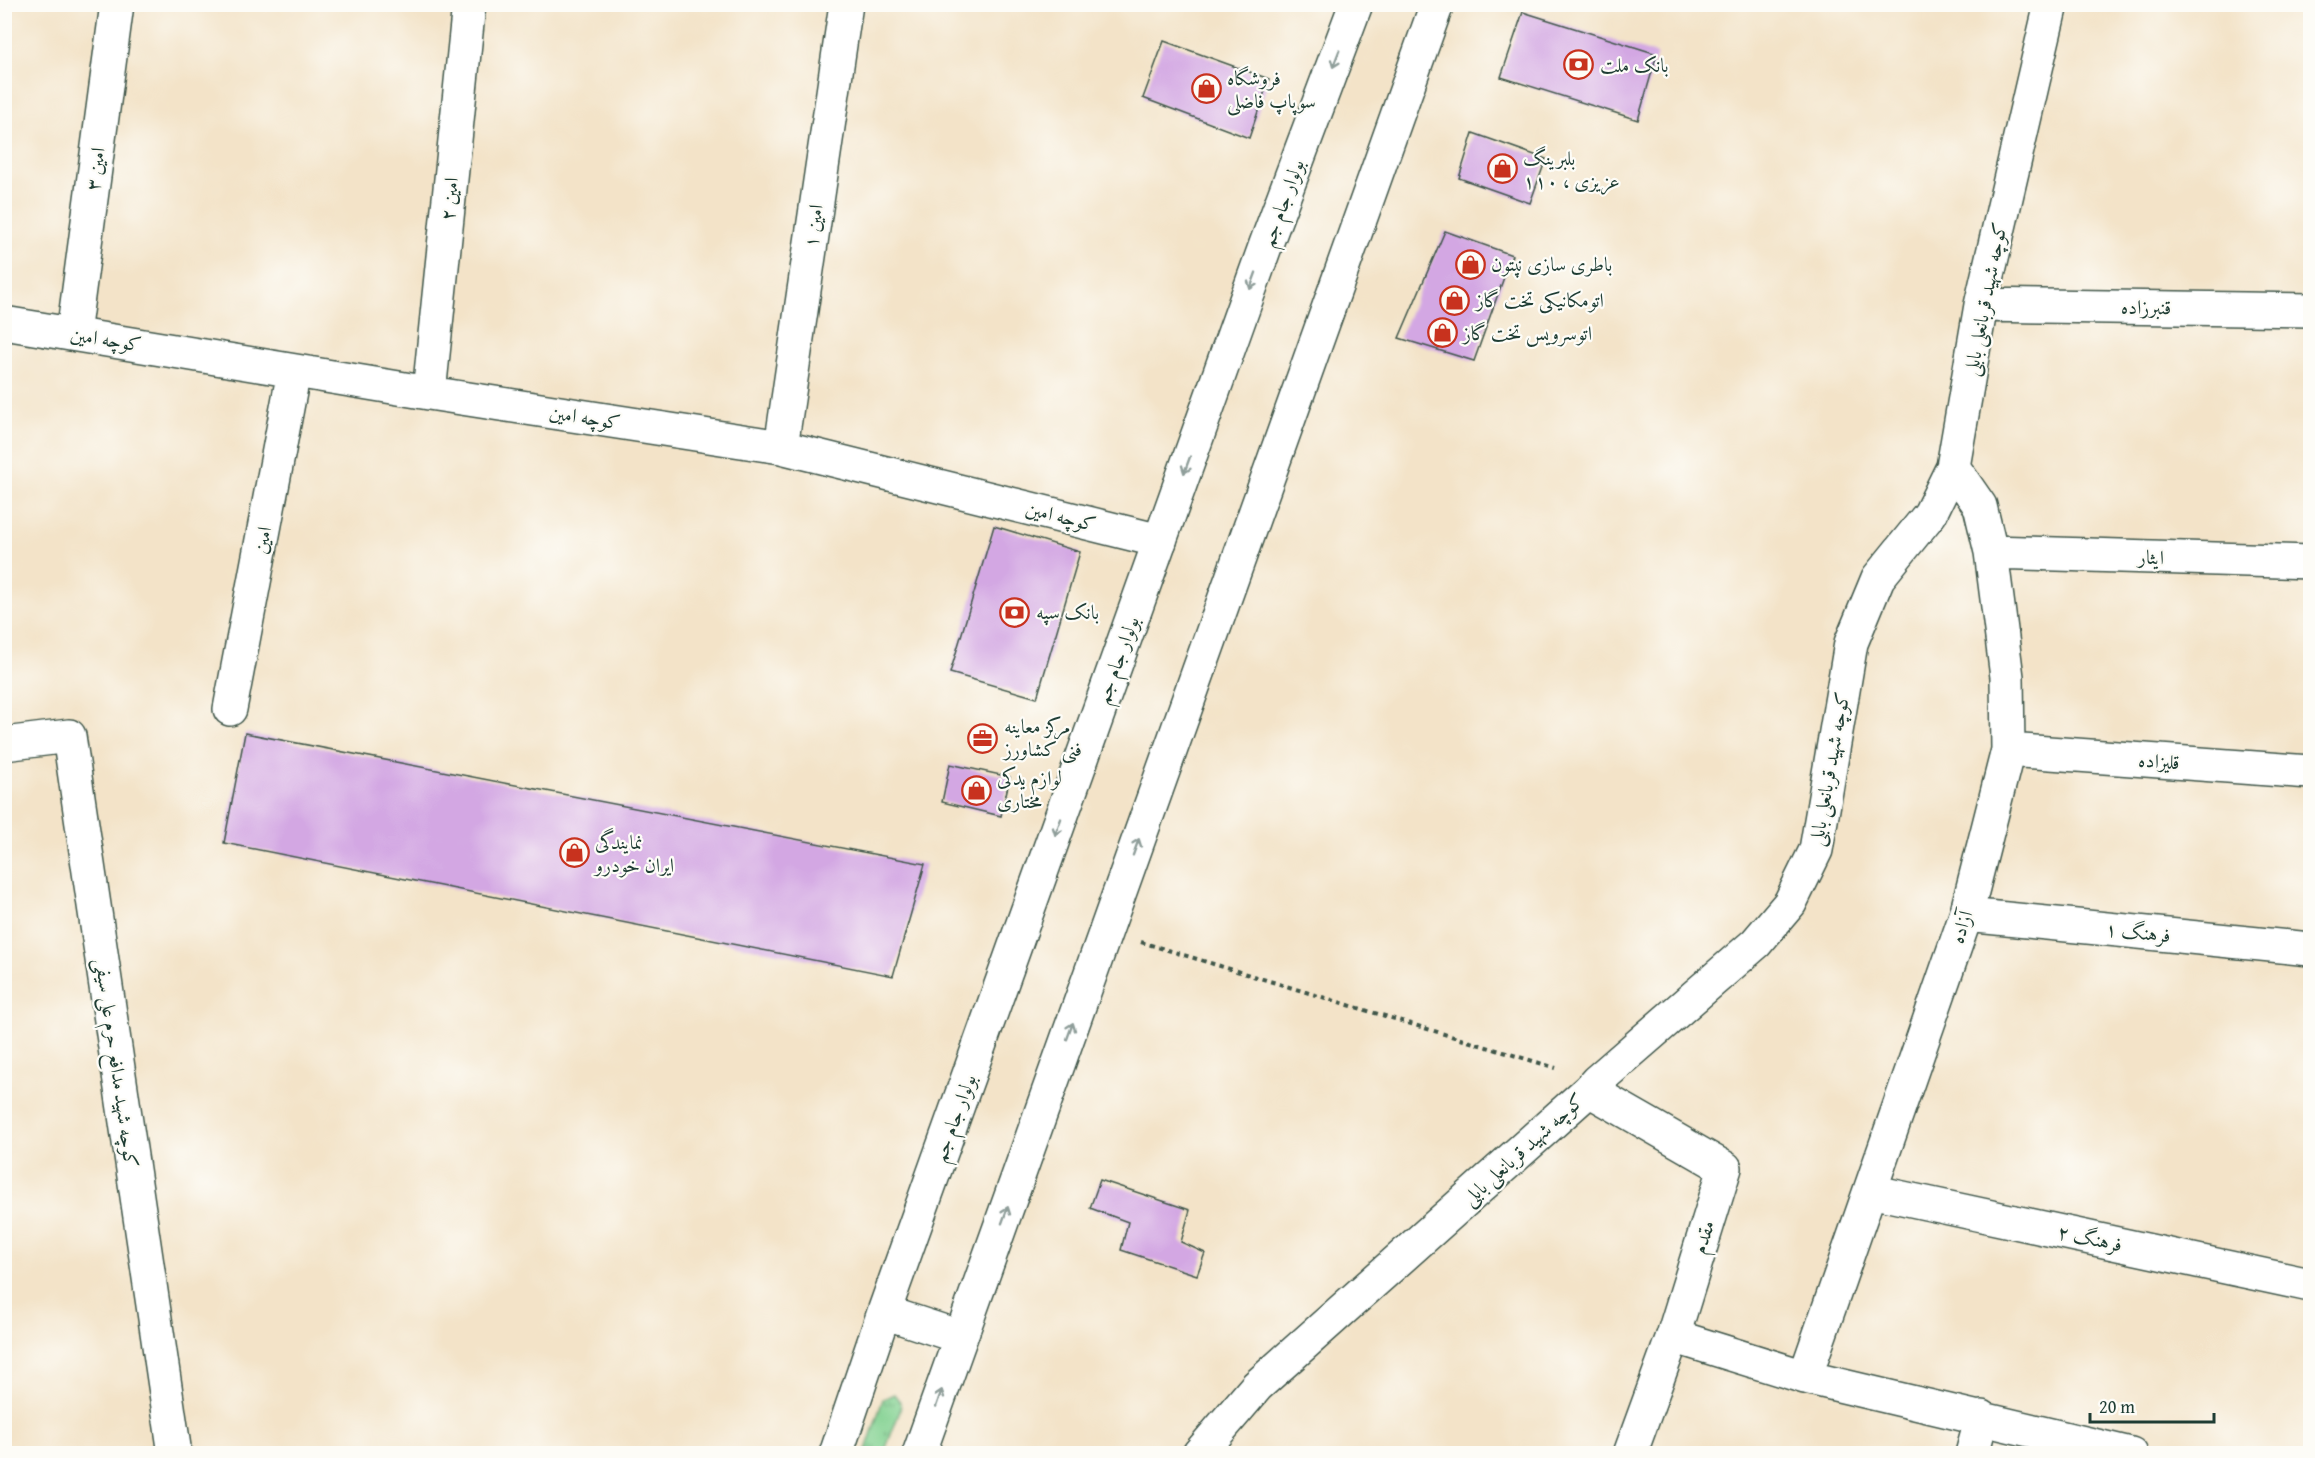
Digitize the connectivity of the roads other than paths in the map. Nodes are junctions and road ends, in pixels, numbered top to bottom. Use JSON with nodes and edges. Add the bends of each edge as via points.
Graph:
{"nodes":[{"id":1,"x":117,"y":4,"type":"edge"},
{"id":2,"x":469,"y":4,"type":"edge"},
{"id":3,"x":846,"y":4,"type":"edge"},
{"id":4,"x":1356,"y":4,"type":"edge"},
{"id":5,"x":1437,"y":4,"type":"edge"},
{"id":6,"x":2050,"y":4,"type":"edge"},
{"id":7,"x":1981,"y":305,"type":"junction"},
{"id":8,"x":2310,"y":310,"type":"edge"},
{"id":9,"x":4,"y":322,"type":"edge"},
{"id":10,"x":73,"y":334,"type":"junction"},
{"id":11,"x":294,"y":371,"type":"junction"},
{"id":12,"x":429,"y":393,"type":"junction"},
{"id":13,"x":781,"y":447,"type":"junction"},
{"id":14,"x":1953,"y":467,"type":"junction"},
{"id":15,"x":1160,"y":541,"type":"junction"},
{"id":16,"x":1991,"y":552,"type":"junction"},
{"id":17,"x":2310,"y":562,"type":"edge"},
{"id":18,"x":230,"y":709,"type":"dead end"},
{"id":19,"x":4,"y":744,"type":"edge"},
{"id":20,"x":2008,"y":750,"type":"junction"},
{"id":21,"x":2310,"y":772,"type":"edge"},
{"id":22,"x":1966,"y":915,"type":"junction"},
{"id":23,"x":2310,"y":949,"type":"edge"},
{"id":24,"x":1593,"y":1085,"type":"junction"},
{"id":25,"x":1870,"y":1191,"type":"junction"},
{"id":26,"x":2310,"y":1285,"type":"edge"},
{"id":27,"x":884,"y":1312,"type":"junction"},
{"id":28,"x":1673,"y":1336,"type":"junction"},
{"id":29,"x":960,"y":1337,"type":"junction"},
{"id":30,"x":1805,"y":1377,"type":"junction"},
{"id":31,"x":1982,"y":1417,"type":"junction"},
{"id":32,"x":175,"y":1454,"type":"edge"},
{"id":33,"x":836,"y":1454,"type":"edge"},
{"id":34,"x":919,"y":1454,"type":"edge"},
{"id":35,"x":1198,"y":1454,"type":"edge"},
{"id":36,"x":1630,"y":1454,"type":"edge"},
{"id":37,"x":1972,"y":1454,"type":"edge"},
{"id":38,"x":2131,"y":1454,"type":"edge"}],
"edges":[{"from":1,"to":10,"type":"street","name":"امین ۳"},
{"from":2,"to":12,"type":"street","name":"امین ۲"},
{"from":3,"to":13,"type":"street","name":"امین ۱"},
{"from":4,"to":15,"type":"street","name":"بولوار جام جم","one_way":true},
{"from":29,"to":5,"type":"street","one_way":true},
{"from":6,"to":7,"type":"street","name":"کوچه شهید قربانعلی بابلی"},
{"from":7,"to":8,"type":"street","name":"قنبرزاده"},
{"from":7,"to":14,"type":"street","name":"کوچه شهید قربانعلی بابلی"},
{"from":9,"to":10,"type":"street","name":"کوچه امین"},
{"from":10,"to":11,"type":"street","name":"کوچه امین"},
{"from":11,"to":12,"type":"street","name":"کوچه امین"},
{"from":11,"to":18,"type":"street","name":"امین"},
{"from":12,"to":13,"type":"street","name":"کوچه امین"},
{"from":13,"to":15,"type":"street","name":"کوچه امین"},
{"from":14,"to":16,"type":"street","name":"آزاده","via":[[1980,506]]},
{"from":14,"to":24,"type":"street","name":"کوچه شهید قربانعلی بابلی","via":[[1930,514],[1878,578],[1851,643],[1816,850],[1790,903],[1756,943]]},
{"from":15,"to":27,"type":"street","name":"بولوار جام جم","one_way":true},
{"from":16,"to":17,"type":"street","name":"ایثار"},
{"from":16,"to":20,"type":"street","name":"آزاده","via":[[2007,677]]},
{"from":19,"to":32,"type":"street","name":"کوچه شهید مدافع حرم علی سیفی","via":[[69,736]]},
{"from":20,"to":21,"type":"street","name":"قلیزاده"},
{"from":20,"to":22,"type":"street","name":"آزاده"},
{"from":22,"to":23,"type":"street","name":"فرهنگ ۱"},
{"from":22,"to":25,"type":"street","name":"آزاده"},
{"from":24,"to":28,"type":"street","name":"مقدم","via":[[1725,1168]]},
{"from":24,"to":35,"type":"street","name":"کوچه شهید قربانعلی بابلی","via":[[1257,1386]]},
{"from":25,"to":26,"type":"street","name":"فرهنگ ۲"},
{"from":25,"to":30,"type":"street","name":"آزاده"},
{"from":27,"to":29,"type":"street"},
{"from":27,"to":33,"type":"street","name":"بولوار جام جم"},
{"from":28,"to":30,"type":"street"},
{"from":28,"to":36,"type":"street","name":"مقدم"},
{"from":34,"to":29,"type":"street","one_way":true},
{"from":30,"to":31,"type":"street"},
{"from":31,"to":37,"type":"street"},
{"from":31,"to":38,"type":"street"}]}
